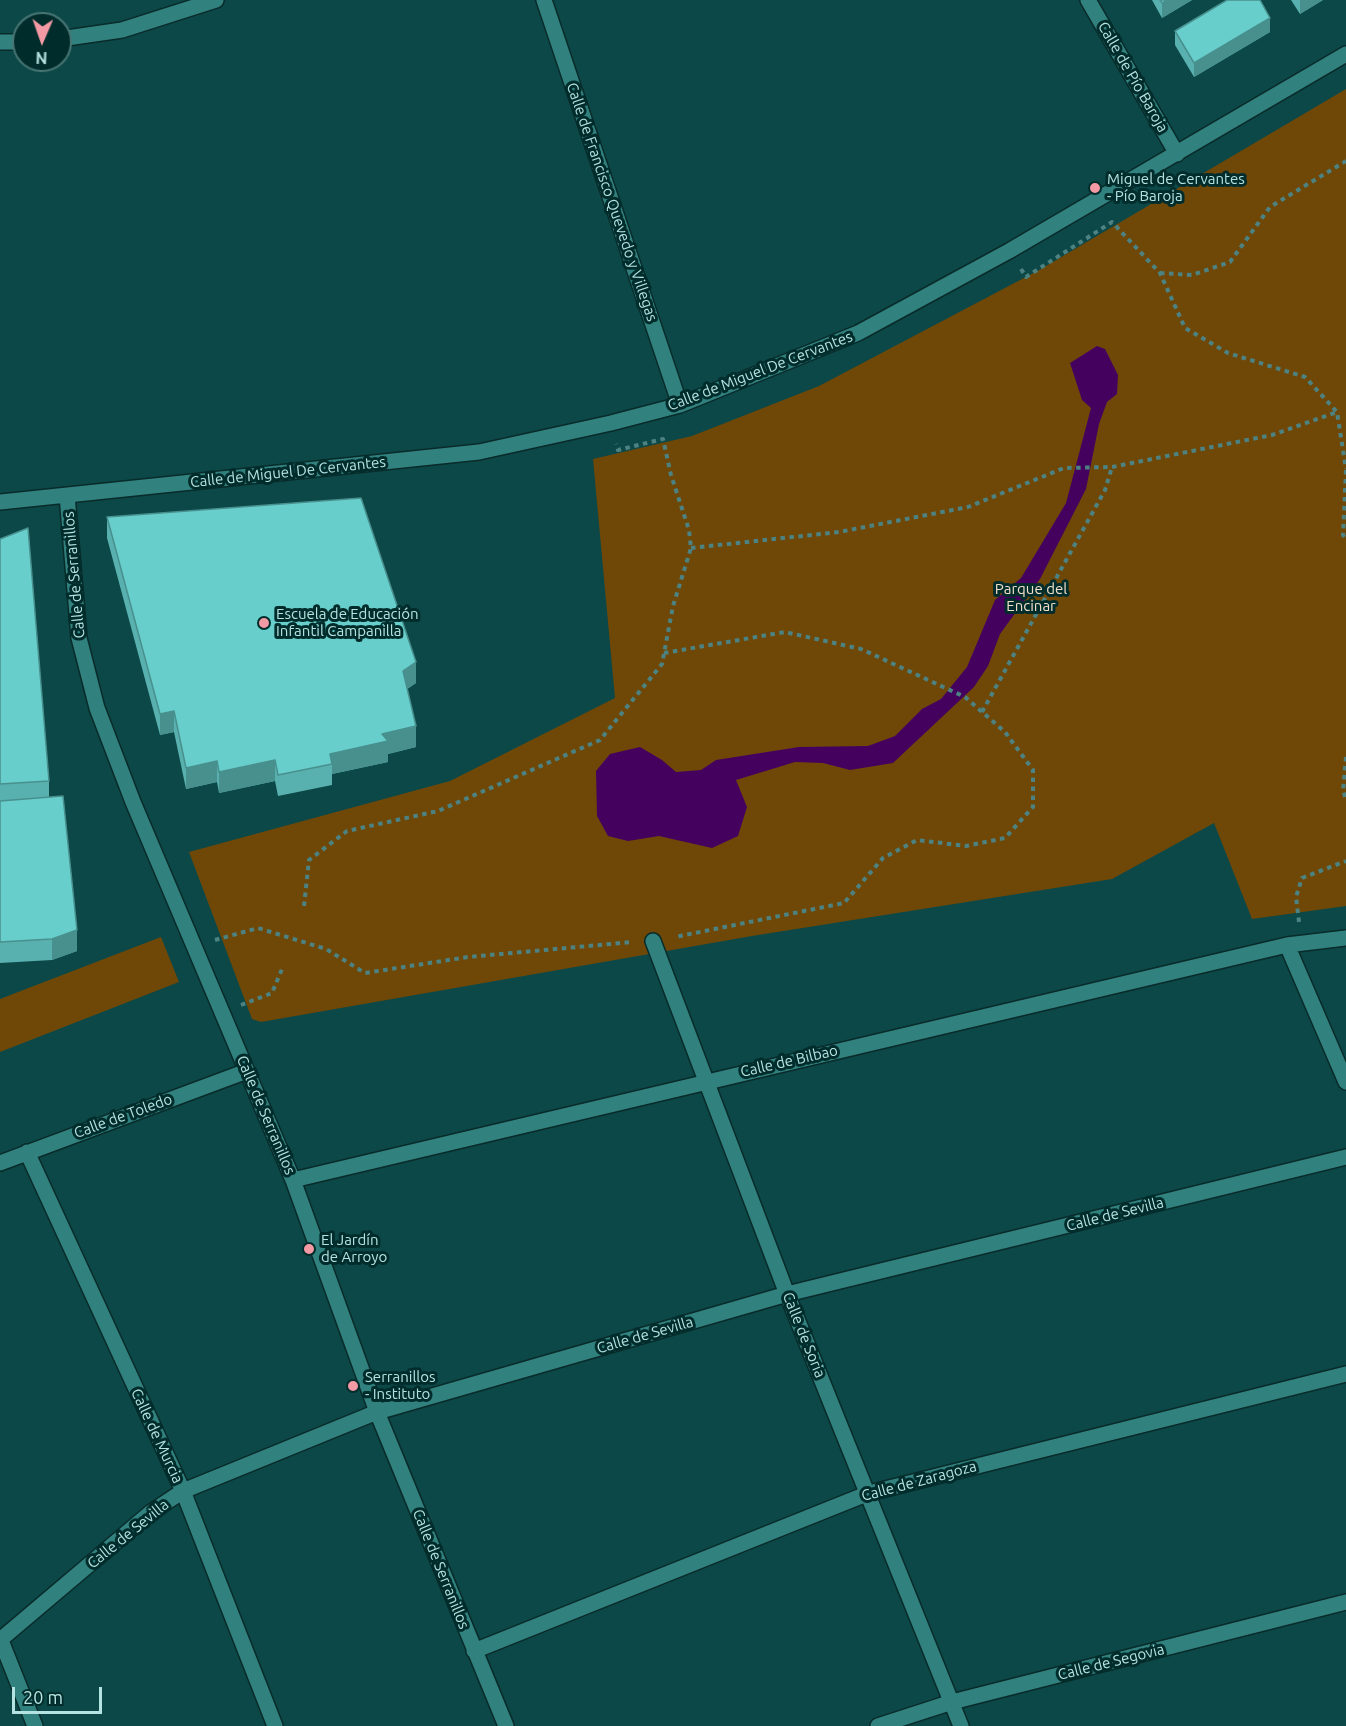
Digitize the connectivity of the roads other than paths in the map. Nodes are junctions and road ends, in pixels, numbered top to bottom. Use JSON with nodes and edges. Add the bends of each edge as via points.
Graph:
{"nodes":[{"id":1,"x":216,"y":0,"type":"edge"},
{"id":2,"x":544,"y":0,"type":"edge"},
{"id":3,"x":1088,"y":0,"type":"edge"},
{"id":4,"x":72,"y":37,"type":"edge"},
{"id":5,"x":1346,"y":54,"type":"edge"},
{"id":6,"x":1177,"y":154,"type":"junction"},
{"id":7,"x":681,"y":405,"type":"junction"},
{"id":8,"x":67,"y":495,"type":"junction"},
{"id":9,"x":0,"y":502,"type":"edge"},
{"id":10,"x":1346,"y":938,"type":"edge"},
{"id":11,"x":653,"y":941,"type":"road end"},
{"id":12,"x":1294,"y":944,"type":"junction"},
{"id":13,"x":247,"y":1071,"type":"junction"},
{"id":14,"x":708,"y":1080,"type":"junction"},
{"id":15,"x":1346,"y":1082,"type":"edge"},
{"id":16,"x":27,"y":1152,"type":"junction"},
{"id":17,"x":1346,"y":1157,"type":"edge"},
{"id":18,"x":0,"y":1163,"type":"edge"},
{"id":19,"x":293,"y":1180,"type":"junction"},
{"id":20,"x":787,"y":1294,"type":"junction"},
{"id":21,"x":1346,"y":1374,"type":"edge"},
{"id":22,"x":377,"y":1412,"type":"junction"},
{"id":23,"x":183,"y":1491,"type":"junction"},
{"id":24,"x":869,"y":1493,"type":"junction"},
{"id":25,"x":1346,"y":1602,"type":"edge"},
{"id":26,"x":0,"y":1639,"type":"edge"},
{"id":27,"x":474,"y":1652,"type":"junction"},
{"id":28,"x":952,"y":1702,"type":"junction"},
{"id":29,"x":35,"y":1726,"type":"edge"},
{"id":30,"x":275,"y":1726,"type":"edge"},
{"id":31,"x":506,"y":1726,"type":"edge"},
{"id":32,"x":878,"y":1726,"type":"edge"},
{"id":33,"x":961,"y":1726,"type":"edge"}],
"edges":[{"from":1,"to":4,"type":"street","via":[[122,30]]},
{"from":2,"to":7,"type":"street","name":"Calle de Francisco Quevedo y Villegas"},
{"from":3,"to":6,"type":"street","name":"Calle de Pío Baroja"},
{"from":5,"to":6,"type":"street","name":"Calle de Miguel De Cervantes"},
{"from":6,"to":7,"type":"street","name":"Calle de Miguel De Cervantes","via":[[858,333]]},
{"from":7,"to":8,"type":"street","name":"Calle de Miguel De Cervantes","via":[[479,452]]},
{"from":8,"to":9,"type":"street","name":"Calle de Miguel De Cervantes"},
{"from":8,"to":13,"type":"street","name":"Calle de Serranillos","via":[[79,638],[97,708]]},
{"from":10,"to":12,"type":"street","name":"Calle de Bilbao"},
{"from":11,"to":14,"type":"street","name":"Calle de Soria"},
{"from":12,"to":14,"type":"street","name":"Calle de Bilbao"},
{"from":12,"to":15,"type":"street"},
{"from":13,"to":16,"type":"street","name":"Calle de Toledo"},
{"from":13,"to":19,"type":"street","name":"Calle de Serranillos"},
{"from":14,"to":19,"type":"street","name":"Calle de Bilbao"},
{"from":14,"to":20,"type":"street","name":"Calle de Soria"},
{"from":16,"to":18,"type":"street","name":"Calle de Toledo"},
{"from":16,"to":23,"type":"street","name":"Calle de Murcia"},
{"from":17,"to":20,"type":"street","name":"Calle de Sevilla"},
{"from":19,"to":22,"type":"street","name":"Calle de Serranillos"},
{"from":20,"to":22,"type":"street","name":"Calle de Sevilla"},
{"from":20,"to":24,"type":"street","name":"Calle de Soria"},
{"from":21,"to":24,"type":"street","name":"Calle de Zaragoza"},
{"from":22,"to":23,"type":"street","name":"Calle de Sevilla"},
{"from":22,"to":27,"type":"street","name":"Calle de Serranillos"},
{"from":23,"to":26,"type":"street","name":"Calle de Sevilla"},
{"from":23,"to":30,"type":"street","name":"Calle de Murcia"},
{"from":24,"to":27,"type":"street","name":"Calle de Zaragoza"},
{"from":24,"to":28,"type":"street","name":"Calle de Soria"},
{"from":25,"to":28,"type":"street","name":"Calle de Segovia"},
{"from":26,"to":29,"type":"street"},
{"from":27,"to":31,"type":"street","name":"Calle de Serranillos"},
{"from":28,"to":32,"type":"street","name":"Calle de Segovia"},
{"from":28,"to":33,"type":"street","name":"Calle de Soria"}]}
